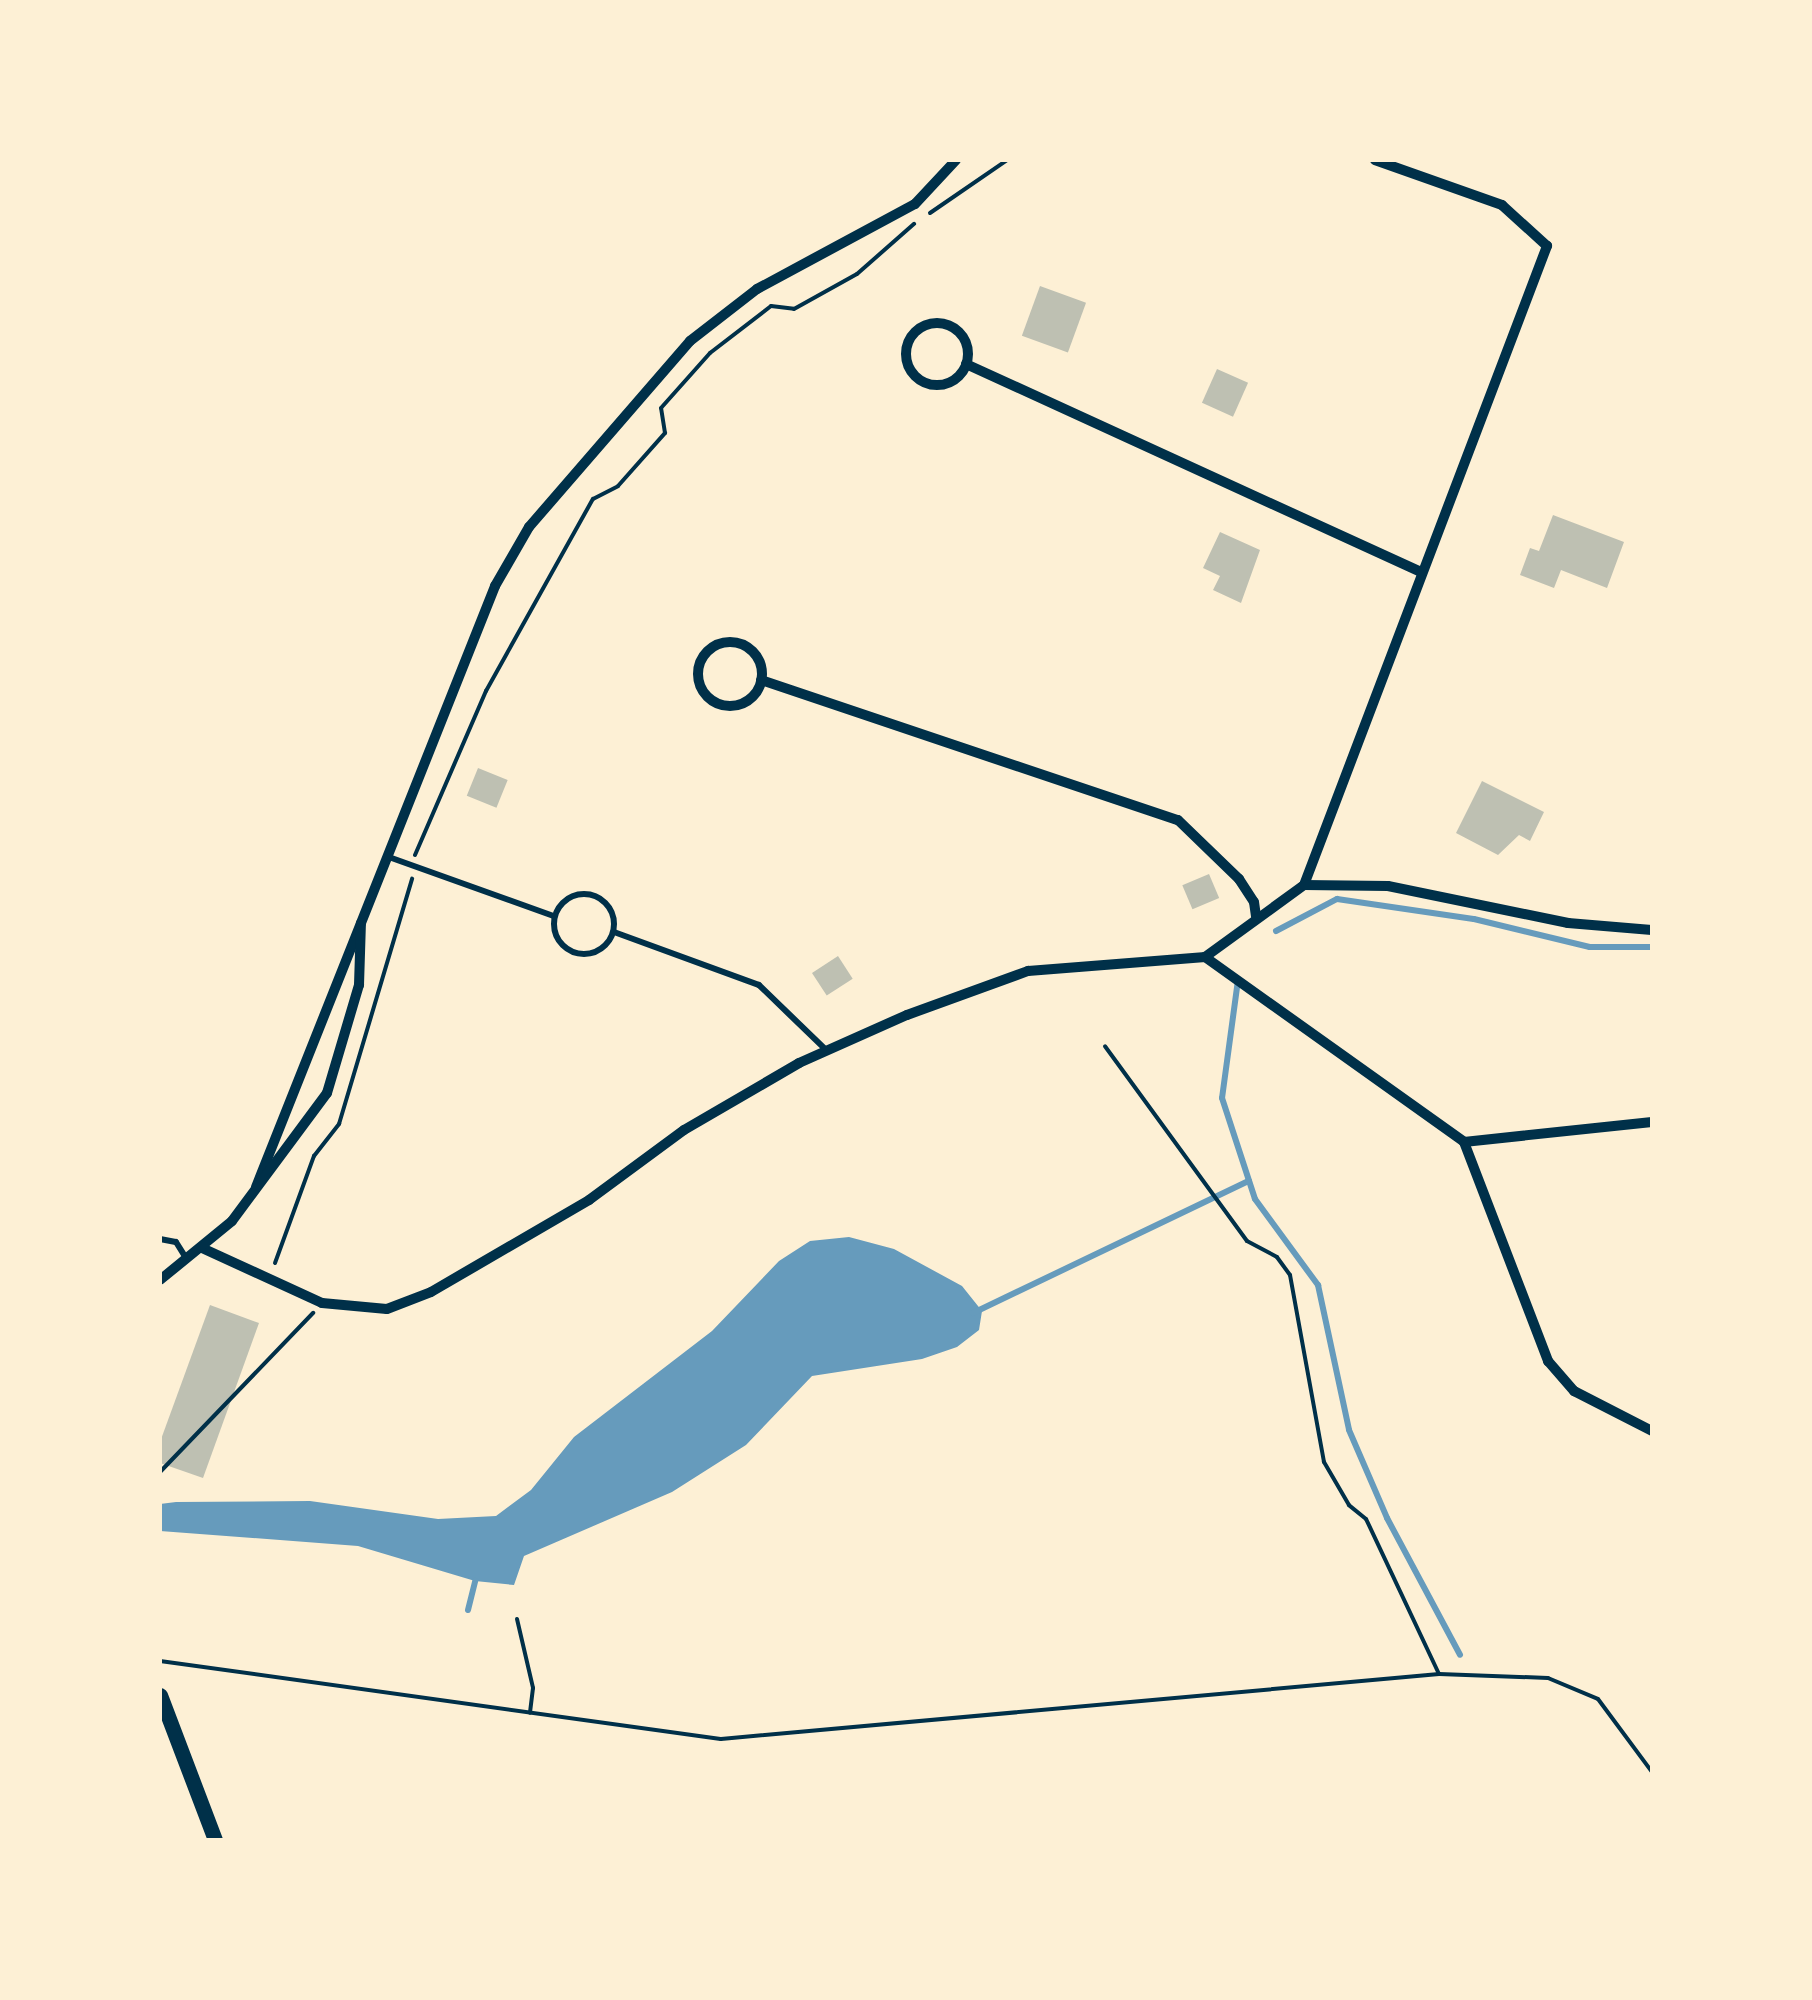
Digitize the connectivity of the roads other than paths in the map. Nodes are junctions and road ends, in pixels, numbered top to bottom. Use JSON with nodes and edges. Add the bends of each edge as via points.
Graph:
{"nodes":[{"id":1,"x":956,"y":160,"type":"edge"},
{"id":2,"x":1375,"y":160,"type":"edge"},
{"id":3,"x":966,"y":364,"type":"junction"},
{"id":4,"x":1420,"y":572,"type":"junction"},
{"id":5,"x":761,"y":680,"type":"junction"},
{"id":6,"x":384,"y":856,"type":"junction"},
{"id":7,"x":1304,"y":885,"type":"junction"},
{"id":8,"x":361,"y":912,"type":"junction"},
{"id":9,"x":554,"y":916,"type":"junction"},
{"id":10,"x":1256,"y":917,"type":"junction"},
{"id":11,"x":1652,"y":930,"type":"edge"},
{"id":12,"x":614,"y":932,"type":"junction"},
{"id":13,"x":1205,"y":956,"type":"junction"},
{"id":14,"x":826,"y":1050,"type":"junction"},
{"id":15,"x":1652,"y":1122,"type":"edge"},
{"id":16,"x":1464,"y":1142,"type":"junction"},
{"id":17,"x":256,"y":1187,"type":"junction"},
{"id":18,"x":160,"y":1240,"type":"edge"},
{"id":19,"x":202,"y":1248,"type":"junction"},
{"id":20,"x":187,"y":1260,"type":"junction"},
{"id":21,"x":160,"y":1280,"type":"edge"},
{"id":22,"x":1652,"y":1430,"type":"edge"},
{"id":23,"x":160,"y":1695,"type":"edge"},
{"id":24,"x":215,"y":1840,"type":"edge"}],
"edges":[{"from":1,"to":6,"type":"street","via":[[915,204],[757,289],[690,341],[529,527],[496,586]]},
{"from":2,"to":4,"type":"street","via":[[1502,205],[1548,246]]},
{"from":3,"to":3,"type":"street","via":[[962,333],[940,321],[915,329],[904,352],[912,376],[934,387],[958,379]]},
{"from":3,"to":4,"type":"street"},
{"from":4,"to":7,"type":"street"},
{"from":5,"to":5,"type":"street","via":[[759,660],[735,642],[706,652],[698,670],[710,699],[730,706],[750,698]]},
{"from":5,"to":10,"type":"street","via":[[1178,820],[1239,879]]},
{"from":6,"to":8,"type":"street"},
{"from":6,"to":9,"type":"lane"},
{"from":7,"to":10,"type":"street"},
{"from":7,"to":11,"type":"street","via":[[1388,886],[1568,924]]},
{"from":8,"to":17,"type":"street"},
{"from":8,"to":17,"type":"street","via":[[359,985],[326,1093],[304,1132]]},
{"from":9,"to":12,"type":"lane","via":[[556,935],[568,950],[586,955],[604,948]]},
{"from":9,"to":12,"type":"lane","via":[[565,900],[582,893],[601,898],[613,912]]},
{"from":10,"to":13,"type":"street"},
{"from":12,"to":14,"type":"lane","via":[[758,985]]},
{"from":13,"to":14,"type":"street","via":[[1028,972]]},
{"from":13,"to":16,"type":"street"},
{"from":14,"to":19,"type":"street","via":[[684,1130],[589,1200],[431,1292],[387,1309],[322,1303]]},
{"from":15,"to":16,"type":"street"},
{"from":16,"to":22,"type":"street","via":[[1548,1361],[1574,1390]]},
{"from":17,"to":19,"type":"street"},
{"from":18,"to":20,"type":"lane","via":[[176,1242]]},
{"from":19,"to":20,"type":"street"},
{"from":20,"to":21,"type":"street"},
{"from":23,"to":24,"type":"street"}]}
